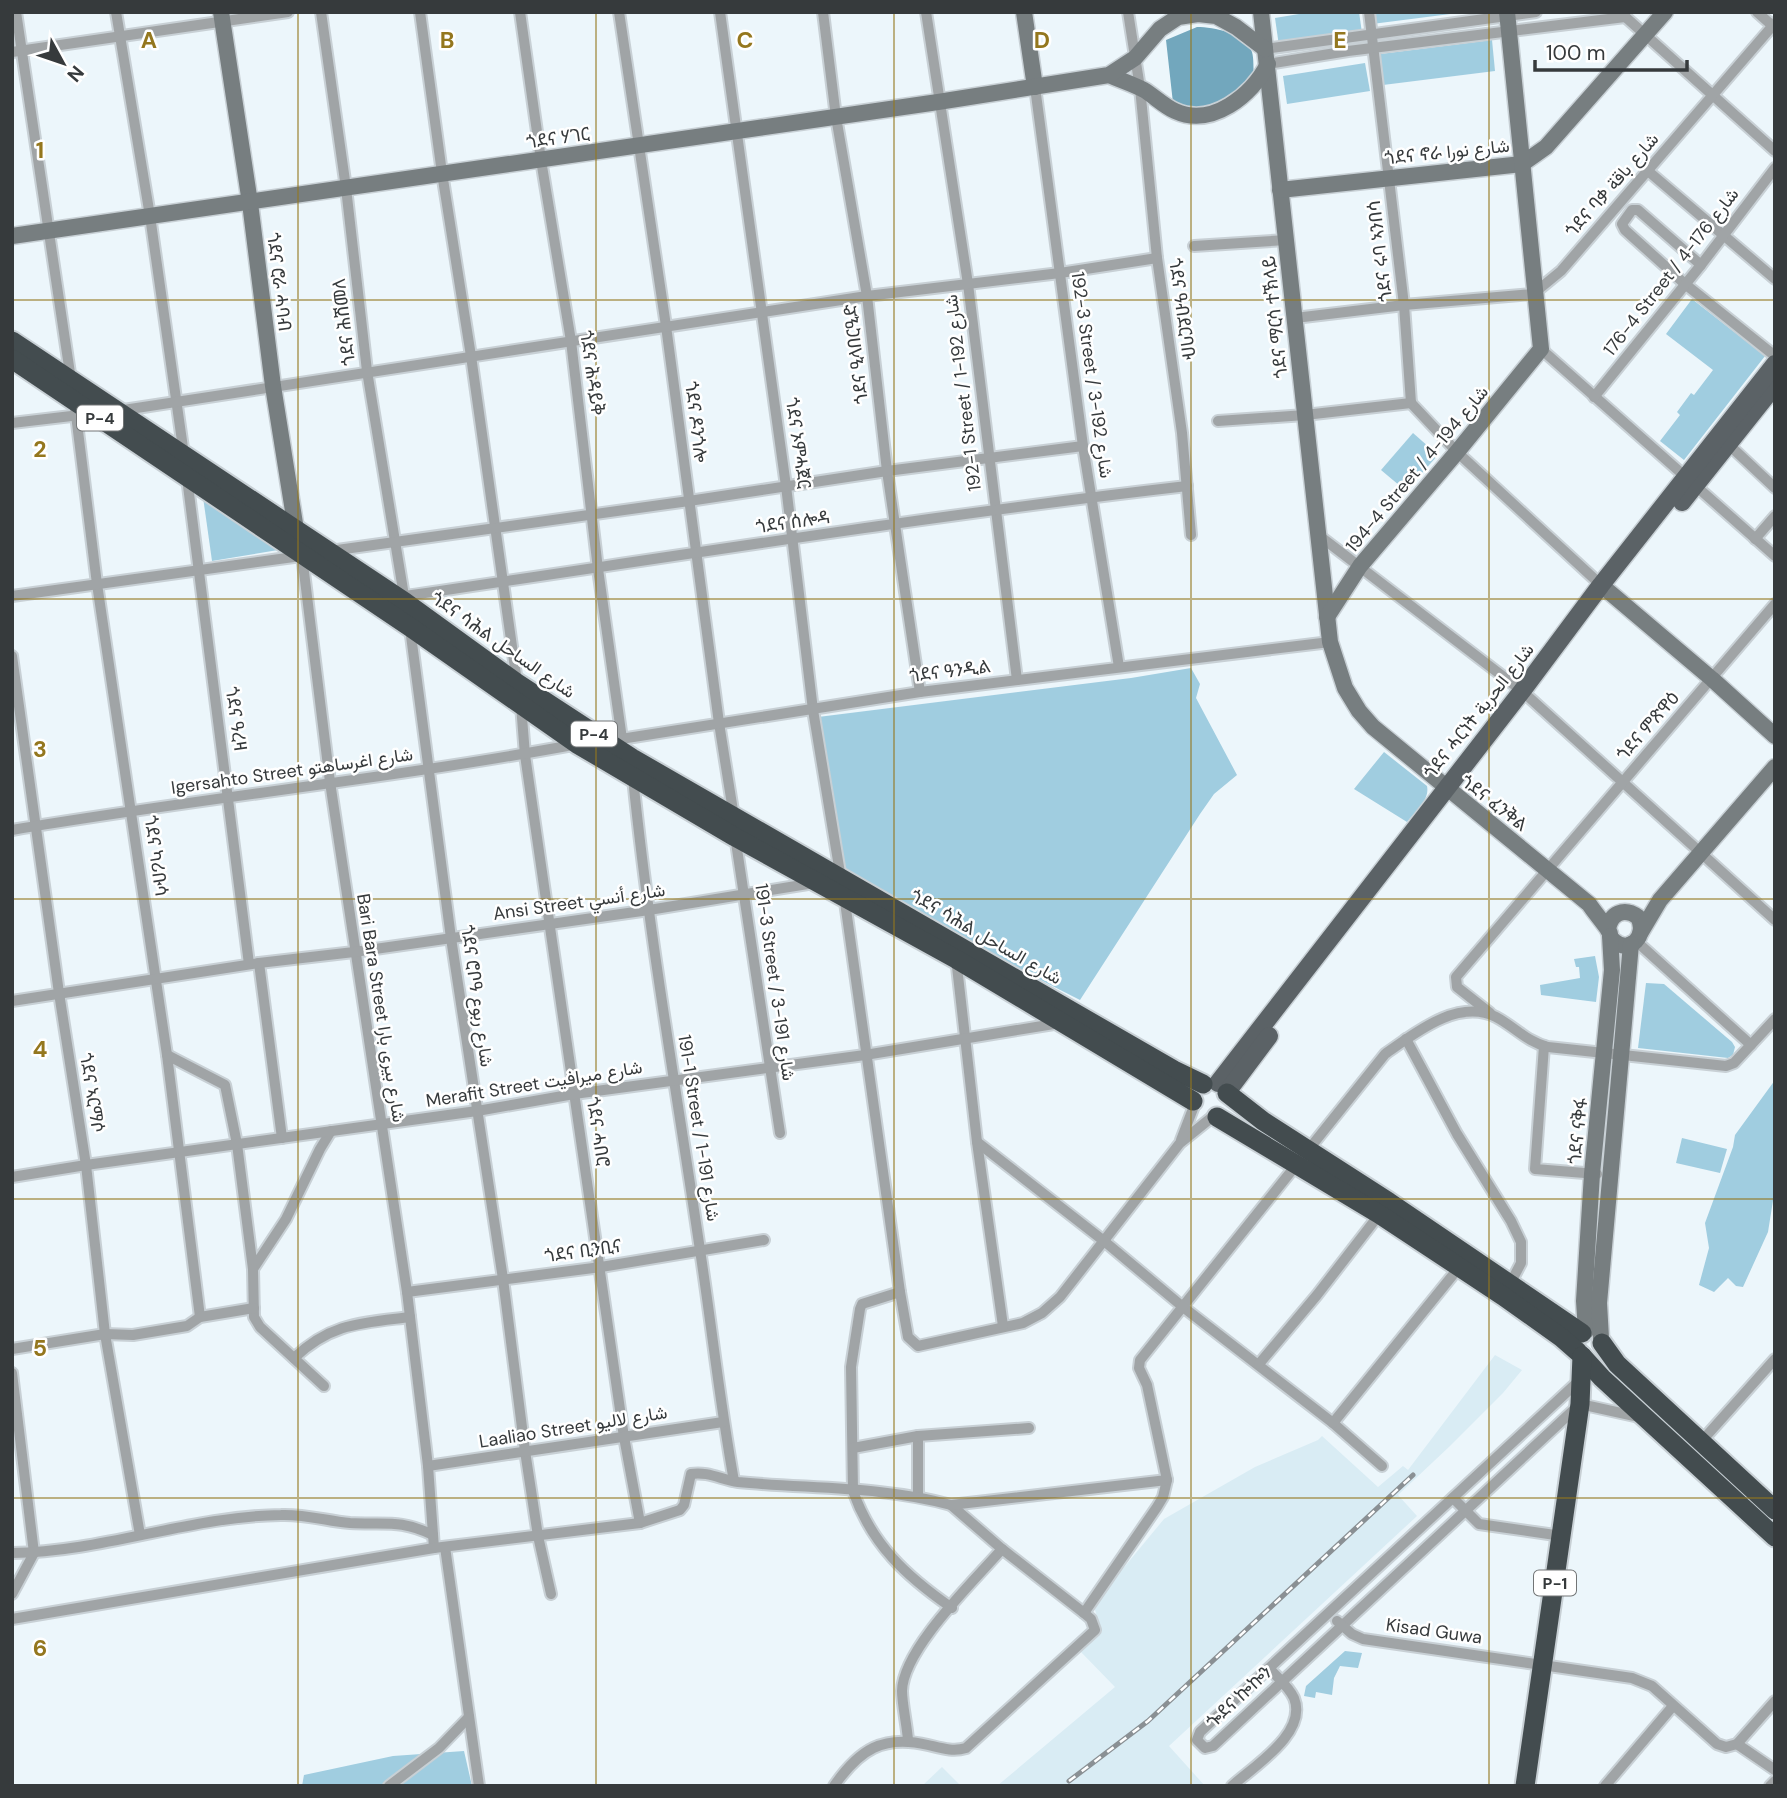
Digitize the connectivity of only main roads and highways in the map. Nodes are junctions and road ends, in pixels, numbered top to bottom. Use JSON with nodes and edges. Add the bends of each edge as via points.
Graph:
{"nodes":[{"id":1,"x":12,"y":341,"type":"edge"},
{"id":2,"x":12,"y":359,"type":"edge"},
{"id":3,"x":1775,"y":364,"type":"edge"},
{"id":4,"x":1775,"y":385,"type":"edge"},
{"id":5,"x":1723,"y":440,"type":"junction"},
{"id":6,"x":735,"y":828,"type":"junction"},
{"id":7,"x":842,"y":887,"type":"junction"},
{"id":8,"x":958,"y":952,"type":"junction"},
{"id":9,"x":1219,"y":1088,"type":"junction"},
{"id":10,"x":1193,"y":1104,"type":"junction"},
{"id":11,"x":1214,"y":1118,"type":"junction"},
{"id":12,"x":1303,"y":1157,"type":"junction"},
{"id":13,"x":1588,"y":1342,"type":"junction"},
{"id":14,"x":1653,"y":1412,"type":"junction"},
{"id":15,"x":1774,"y":1510,"type":"edge"},
{"id":16,"x":1768,"y":1531,"type":"edge"},
{"id":17,"x":1525,"y":1786,"type":"edge"}],
"edges":[{"from":1,"to":6,"type":"highway","name":"ጎደና ሳሕል شارع الساحل","number":"P-4","via":[[326,552],[405,599],[517,683],[614,740],[632,758]]},
{"from":2,"to":6,"type":"highway","name":"ጎደና ሳሕል شارع الساحل","number":"P-4","via":[[577,744],[633,779]]},
{"from":3,"to":5,"type":"main road","name":"ጎደና ሓርነት شارع الحرية"},
{"from":4,"to":5,"type":"main road","name":"ጎደና ሓርነት شارع الحرية"},
{"from":5,"to":9,"type":"main road","name":"ጎደና ሓርነት شارع الحرية"},
{"from":6,"to":7,"type":"highway","name":"ጎደና ሳሕል شارع الساحل","number":"P-4"},
{"from":6,"to":7,"type":"highway","name":"ጎደና ሳሕል شارع الساحل","number":"P-4","via":[[817,882]]},
{"from":7,"to":8,"type":"highway","name":"ጎደና ሳሕል شارع الساحل","number":"P-4"},
{"from":8,"to":9,"type":"highway","name":"ጎደና ሳሕል شارع الساحل","number":"P-4","via":[[1174,1070]]},
{"from":8,"to":10,"type":"highway","name":"ጎደና ሳሕል شارع الساحل","number":"P-4","via":[[1060,1023]]},
{"from":9,"to":10,"type":"highway","via":[[1196,1089]]},
{"from":9,"to":11,"type":"highway","via":[[1229,1099],[1226,1110]]},
{"from":9,"to":12,"type":"highway","name":"ጎደና ሳሕል شارع الساحل"},
{"from":10,"to":11,"type":"highway","via":[[1200,1115]]},
{"from":11,"to":12,"type":"highway"},
{"from":12,"to":13,"type":"highway"},
{"from":13,"to":14,"type":"highway","via":[[1602,1378]]},
{"from":13,"to":17,"type":"highway","number":"P-1"},
{"from":14,"to":15,"type":"highway","via":[[1701,1442]]},
{"from":14,"to":16,"type":"highway","via":[[1687,1457]]},
{"from":15,"to":16,"type":"highway"}]}
